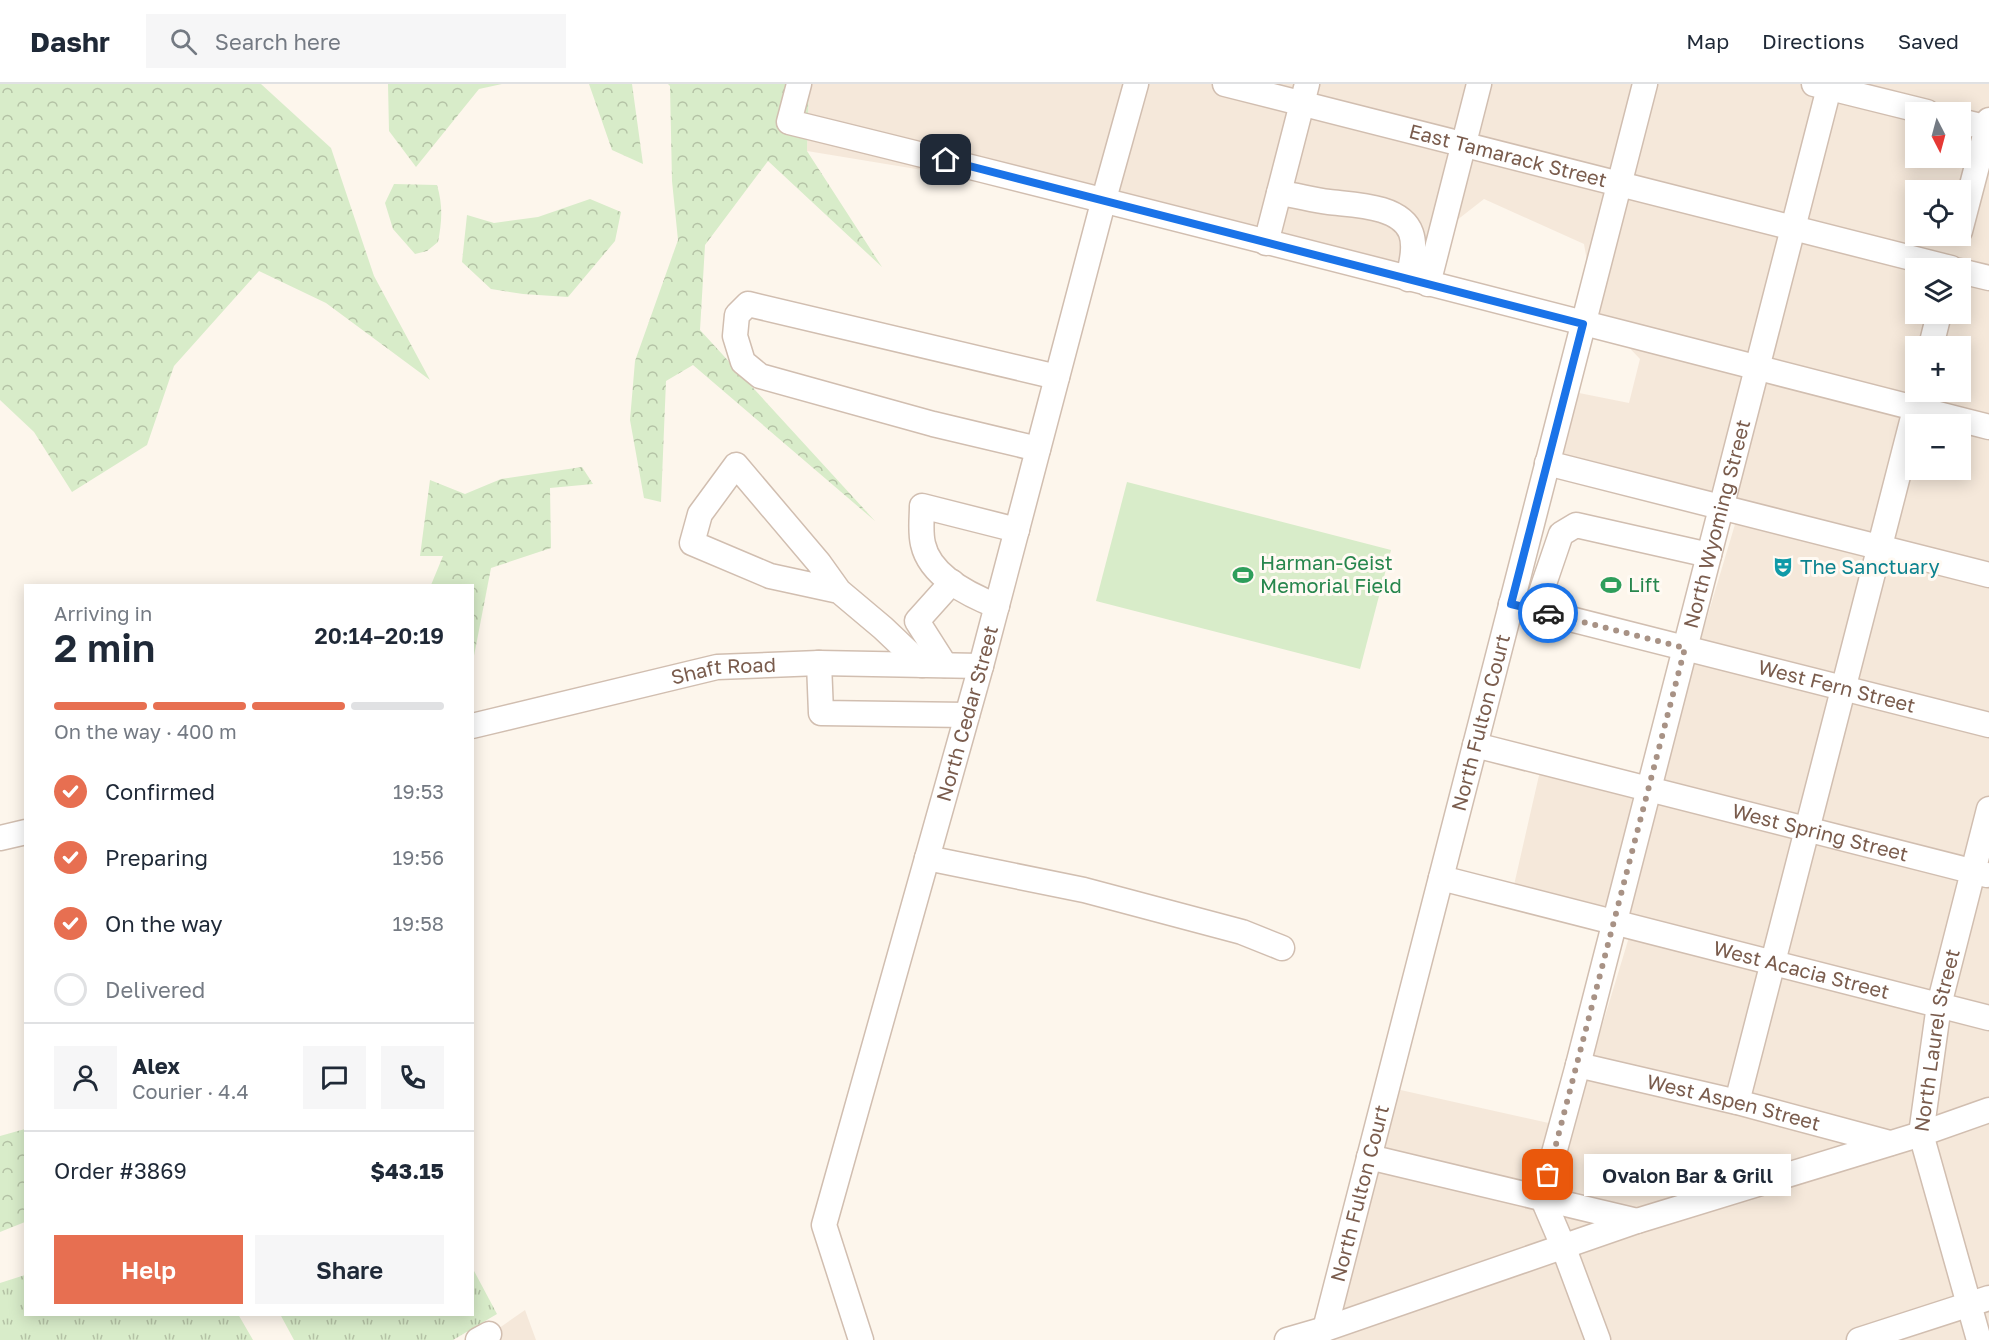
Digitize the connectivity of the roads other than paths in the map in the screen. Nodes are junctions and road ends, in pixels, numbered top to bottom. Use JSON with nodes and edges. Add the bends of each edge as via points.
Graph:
{"nodes":[{"id":1,"x":799,"y":84,"type":"edge"},
{"id":2,"x":1136,"y":84,"type":"edge"},
{"id":3,"x":1225,"y":84,"type":"edge"},
{"id":4,"x":1479,"y":84,"type":"edge"},
{"id":5,"x":1645,"y":84,"type":"edge"},
{"id":6,"x":1824,"y":85,"type":"edge"},
{"id":7,"x":1304,"y":94,"type":"edge"},
{"id":8,"x":1905,"y":106,"type":"edge"},
{"id":9,"x":1971,"y":123,"type":"edge"},
{"id":10,"x":1988,"y":125,"type":"edge"},
{"id":11,"x":1464,"y":145,"type":"junction"},
{"id":12,"x":1619,"y":184,"type":"junction"},
{"id":13,"x":1971,"y":189,"type":"edge"},
{"id":14,"x":1279,"y":193,"type":"junction"},
{"id":15,"x":1104,"y":199,"type":"junction"},
{"id":16,"x":1793,"y":228,"type":"junction"},
{"id":17,"x":1266,"y":243,"type":"junction"},
{"id":18,"x":1912,"y":258,"type":"edge"},
{"id":19,"x":1971,"y":274,"type":"edge"},
{"id":20,"x":1989,"y":278,"type":"edge"},
{"id":21,"x":1418,"y":281,"type":"junction"},
{"id":22,"x":1583,"y":324,"type":"junction"},
{"id":23,"x":1757,"y":368,"type":"junction"},
{"id":24,"x":1057,"y":377,"type":"junction"},
{"id":25,"x":1905,"y":398,"type":"edge"},
{"id":26,"x":1916,"y":402,"type":"edge"},
{"id":27,"x":1922,"y":402,"type":"edge"},
{"id":28,"x":1989,"y":427,"type":"edge"},
{"id":29,"x":1038,"y":449,"type":"junction"},
{"id":30,"x":1547,"y":463,"type":"junction"},
{"id":31,"x":1721,"y":507,"type":"junction"},
{"id":32,"x":1017,"y":530,"type":"junction"},
{"id":33,"x":1879,"y":547,"type":"junction"},
{"id":34,"x":1709,"y":555,"type":"junction"},
{"id":35,"x":1989,"y":575,"type":"edge"},
{"id":36,"x":952,"y":582,"type":"junction"},
{"id":37,"x":839,"y":591,"type":"junction"},
{"id":38,"x":1511,"y":604,"type":"junction"},
{"id":39,"x":997,"y":606,"type":"junction"},
{"id":40,"x":1535,"y":610,"type":"junction"},
{"id":41,"x":1685,"y":648,"type":"junction"},
{"id":42,"x":819,"y":663,"type":"junction"},
{"id":43,"x":933,"y":665,"type":"junction"},
{"id":44,"x":981,"y":666,"type":"junction"},
{"id":45,"x":1843,"y":688,"type":"junction"},
{"id":46,"x":967,"y":715,"type":"junction"},
{"id":47,"x":1989,"y":725,"type":"edge"},
{"id":48,"x":474,"y":726,"type":"edge"},
{"id":49,"x":1475,"y":745,"type":"junction"},
{"id":50,"x":1649,"y":789,"type":"junction"},
{"id":51,"x":1989,"y":809,"type":"edge"},
{"id":52,"x":1807,"y":830,"type":"junction"},
{"id":53,"x":24,"y":832,"type":"edge"},
{"id":54,"x":0,"y":838,"type":"edge"},
{"id":55,"x":927,"y":858,"type":"junction"},
{"id":56,"x":1981,"y":874,"type":"edge"},
{"id":57,"x":1441,"y":878,"type":"junction"},
{"id":58,"x":1615,"y":922,"type":"junction"},
{"id":59,"x":1282,"y":948,"type":"dead end"},
{"id":60,"x":1773,"y":963,"type":"junction"},
{"id":61,"x":1939,"y":1005,"type":"junction"},
{"id":62,"x":1989,"y":1018,"type":"edge"},
{"id":63,"x":1578,"y":1065,"type":"junction"},
{"id":64,"x":1737,"y":1102,"type":"junction"},
{"id":65,"x":1989,"y":1110,"type":"edge"},
{"id":66,"x":1921,"y":1134,"type":"junction"},
{"id":67,"x":1890,"y":1143,"type":"junction"},
{"id":68,"x":1369,"y":1157,"type":"junction"},
{"id":69,"x":1542,"y":1197,"type":"junction"},
{"id":70,"x":1637,"y":1221,"type":"junction"},
{"id":71,"x":1563,"y":1246,"type":"junction"},
{"id":72,"x":1978,"y":1302,"type":"edge"},
{"id":73,"x":1325,"y":1329,"type":"junction"},
{"id":74,"x":861,"y":1340,"type":"edge"},
{"id":75,"x":1287,"y":1340,"type":"edge"},
{"id":76,"x":1598,"y":1340,"type":"edge"},
{"id":77,"x":1859,"y":1340,"type":"edge"},
{"id":78,"x":1979,"y":1340,"type":"edge"}],
"edges":[{"from":1,"to":15,"type":"street","via":[[789,122]]},
{"from":2,"to":15,"type":"street","name":"North Cedar Street"},
{"from":3,"to":7,"type":"street","name":"East Tamarack Street"},
{"from":4,"to":11,"type":"street"},
{"from":5,"to":12,"type":"street","name":"North Fulton Court"},
{"from":6,"to":8,"type":"street"},
{"from":6,"to":16,"type":"street","name":"North Wyoming Street"},
{"from":7,"to":11,"type":"street","name":"East Tamarack Street"},
{"from":7,"to":14,"type":"street"},
{"from":9,"to":10,"type":"street"},
{"from":10,"to":13,"type":"street"},
{"from":11,"to":12,"type":"street","name":"East Tamarack Street"},
{"from":11,"to":21,"type":"street"},
{"from":12,"to":16,"type":"street","name":"East Tamarack Street"},
{"from":12,"to":22,"type":"street","name":"North Fulton Court"},
{"from":14,"to":17,"type":"street"},
{"from":14,"to":21,"type":"street","via":[[1375,208],[1405,223],[1413,240]]},
{"from":15,"to":17,"type":"street"},
{"from":15,"to":24,"type":"street","name":"North Cedar Street"},
{"from":16,"to":18,"type":"street","name":"East Tamarack Street"},
{"from":16,"to":23,"type":"street","name":"North Wyoming Street"},
{"from":17,"to":21,"type":"street"},
{"from":19,"to":20,"type":"street"},
{"from":21,"to":22,"type":"street"},
{"from":22,"to":23,"type":"street"},
{"from":22,"to":30,"type":"street","name":"North Fulton Court"},
{"from":23,"to":25,"type":"street"},
{"from":23,"to":31,"type":"street","name":"North Wyoming Street"},
{"from":24,"to":29,"type":"street","name":"North Cedar Street"},
{"from":24,"to":29,"type":"street","via":[[748,304],[737,315],[735,336],[743,362],[760,376]]},
{"from":26,"to":33,"type":"street"},
{"from":27,"to":28,"type":"street"},
{"from":29,"to":32,"type":"street","name":"North Cedar Street"},
{"from":30,"to":31,"type":"street"},
{"from":30,"to":38,"type":"street","name":"North Fulton Court"},
{"from":31,"to":33,"type":"street"},
{"from":31,"to":34,"type":"street","name":"North Wyoming Street"},
{"from":32,"to":36,"type":"street","via":[[922,506],[923,543],[930,563]]},
{"from":32,"to":39,"type":"street","name":"North Cedar Street"},
{"from":33,"to":35,"type":"street"},
{"from":33,"to":45,"type":"street"},
{"from":34,"to":40,"type":"street","via":[[1575,525],[1561,534]]},
{"from":34,"to":41,"type":"street","name":"North Wyoming Street"},
{"from":36,"to":39,"type":"street","via":[[964,593]]},
{"from":36,"to":43,"type":"street","via":[[917,621]]},
{"from":37,"to":37,"type":"street","via":[[770,576],[692,543],[700,514],[736,465]]},
{"from":37,"to":43,"type":"street"},
{"from":38,"to":40,"type":"street","name":"West Fern Street"},
{"from":38,"to":49,"type":"street","name":"North Fulton Court"},
{"from":39,"to":44,"type":"street","name":"North Cedar Street"},
{"from":40,"to":41,"type":"street","name":"West Fern Street"},
{"from":41,"to":45,"type":"street","name":"West Fern Street"},
{"from":41,"to":50,"type":"street","name":"North Wyoming Street"},
{"from":42,"to":43,"type":"street","name":"Shaft Road"},
{"from":42,"to":46,"type":"street","via":[[821,713]]},
{"from":42,"to":48,"type":"street","name":"Shaft Road","via":[[717,667]]},
{"from":43,"to":44,"type":"street","name":"Shaft Road"},
{"from":44,"to":46,"type":"street","name":"North Cedar Street"},
{"from":45,"to":47,"type":"street","name":"West Fern Street"},
{"from":45,"to":52,"type":"street"},
{"from":46,"to":55,"type":"street","name":"North Cedar Street"},
{"from":49,"to":50,"type":"street","name":"West Spring Street"},
{"from":49,"to":57,"type":"street","name":"North Fulton Court"},
{"from":50,"to":52,"type":"street","name":"West Spring Street"},
{"from":50,"to":58,"type":"street","name":"North Wyoming Street"},
{"from":51,"to":56,"type":"street","name":"North Laurel Street"},
{"from":52,"to":56,"type":"street","name":"West Spring Street"},
{"from":52,"to":60,"type":"street"},
{"from":53,"to":54,"type":"street"},
{"from":55,"to":59,"type":"street","via":[[1084,890],[1242,932]]},
{"from":55,"to":74,"type":"street","name":"North Cedar Street","via":[[824,1225]]},
{"from":56,"to":61,"type":"street","name":"North Laurel Street"},
{"from":57,"to":58,"type":"street","name":"West Acacia Street"},
{"from":57,"to":68,"type":"street","name":"North Fulton Court"},
{"from":58,"to":60,"type":"street","name":"West Acacia Street"},
{"from":58,"to":63,"type":"street","name":"North Wyoming Street"},
{"from":60,"to":61,"type":"street","name":"West Acacia Street"},
{"from":60,"to":64,"type":"street"},
{"from":61,"to":62,"type":"street","name":"West Acacia Street"},
{"from":61,"to":66,"type":"street","name":"North Laurel Street"},
{"from":63,"to":64,"type":"street","name":"West Aspen Street"},
{"from":63,"to":69,"type":"street","name":"North Wyoming Street"},
{"from":64,"to":67,"type":"street","name":"West Aspen Street"},
{"from":65,"to":66,"type":"street"},
{"from":66,"to":67,"type":"street"},
{"from":66,"to":72,"type":"street","name":"North Laurel Street"},
{"from":67,"to":70,"type":"street"},
{"from":68,"to":69,"type":"street"},
{"from":68,"to":73,"type":"street","name":"North Fulton Court"},
{"from":69,"to":70,"type":"street"},
{"from":69,"to":71,"type":"street"},
{"from":70,"to":71,"type":"street"},
{"from":71,"to":73,"type":"street"},
{"from":71,"to":76,"type":"street"},
{"from":72,"to":77,"type":"street"},
{"from":72,"to":78,"type":"street","name":"North Laurel Street"},
{"from":73,"to":75,"type":"street"}]}
